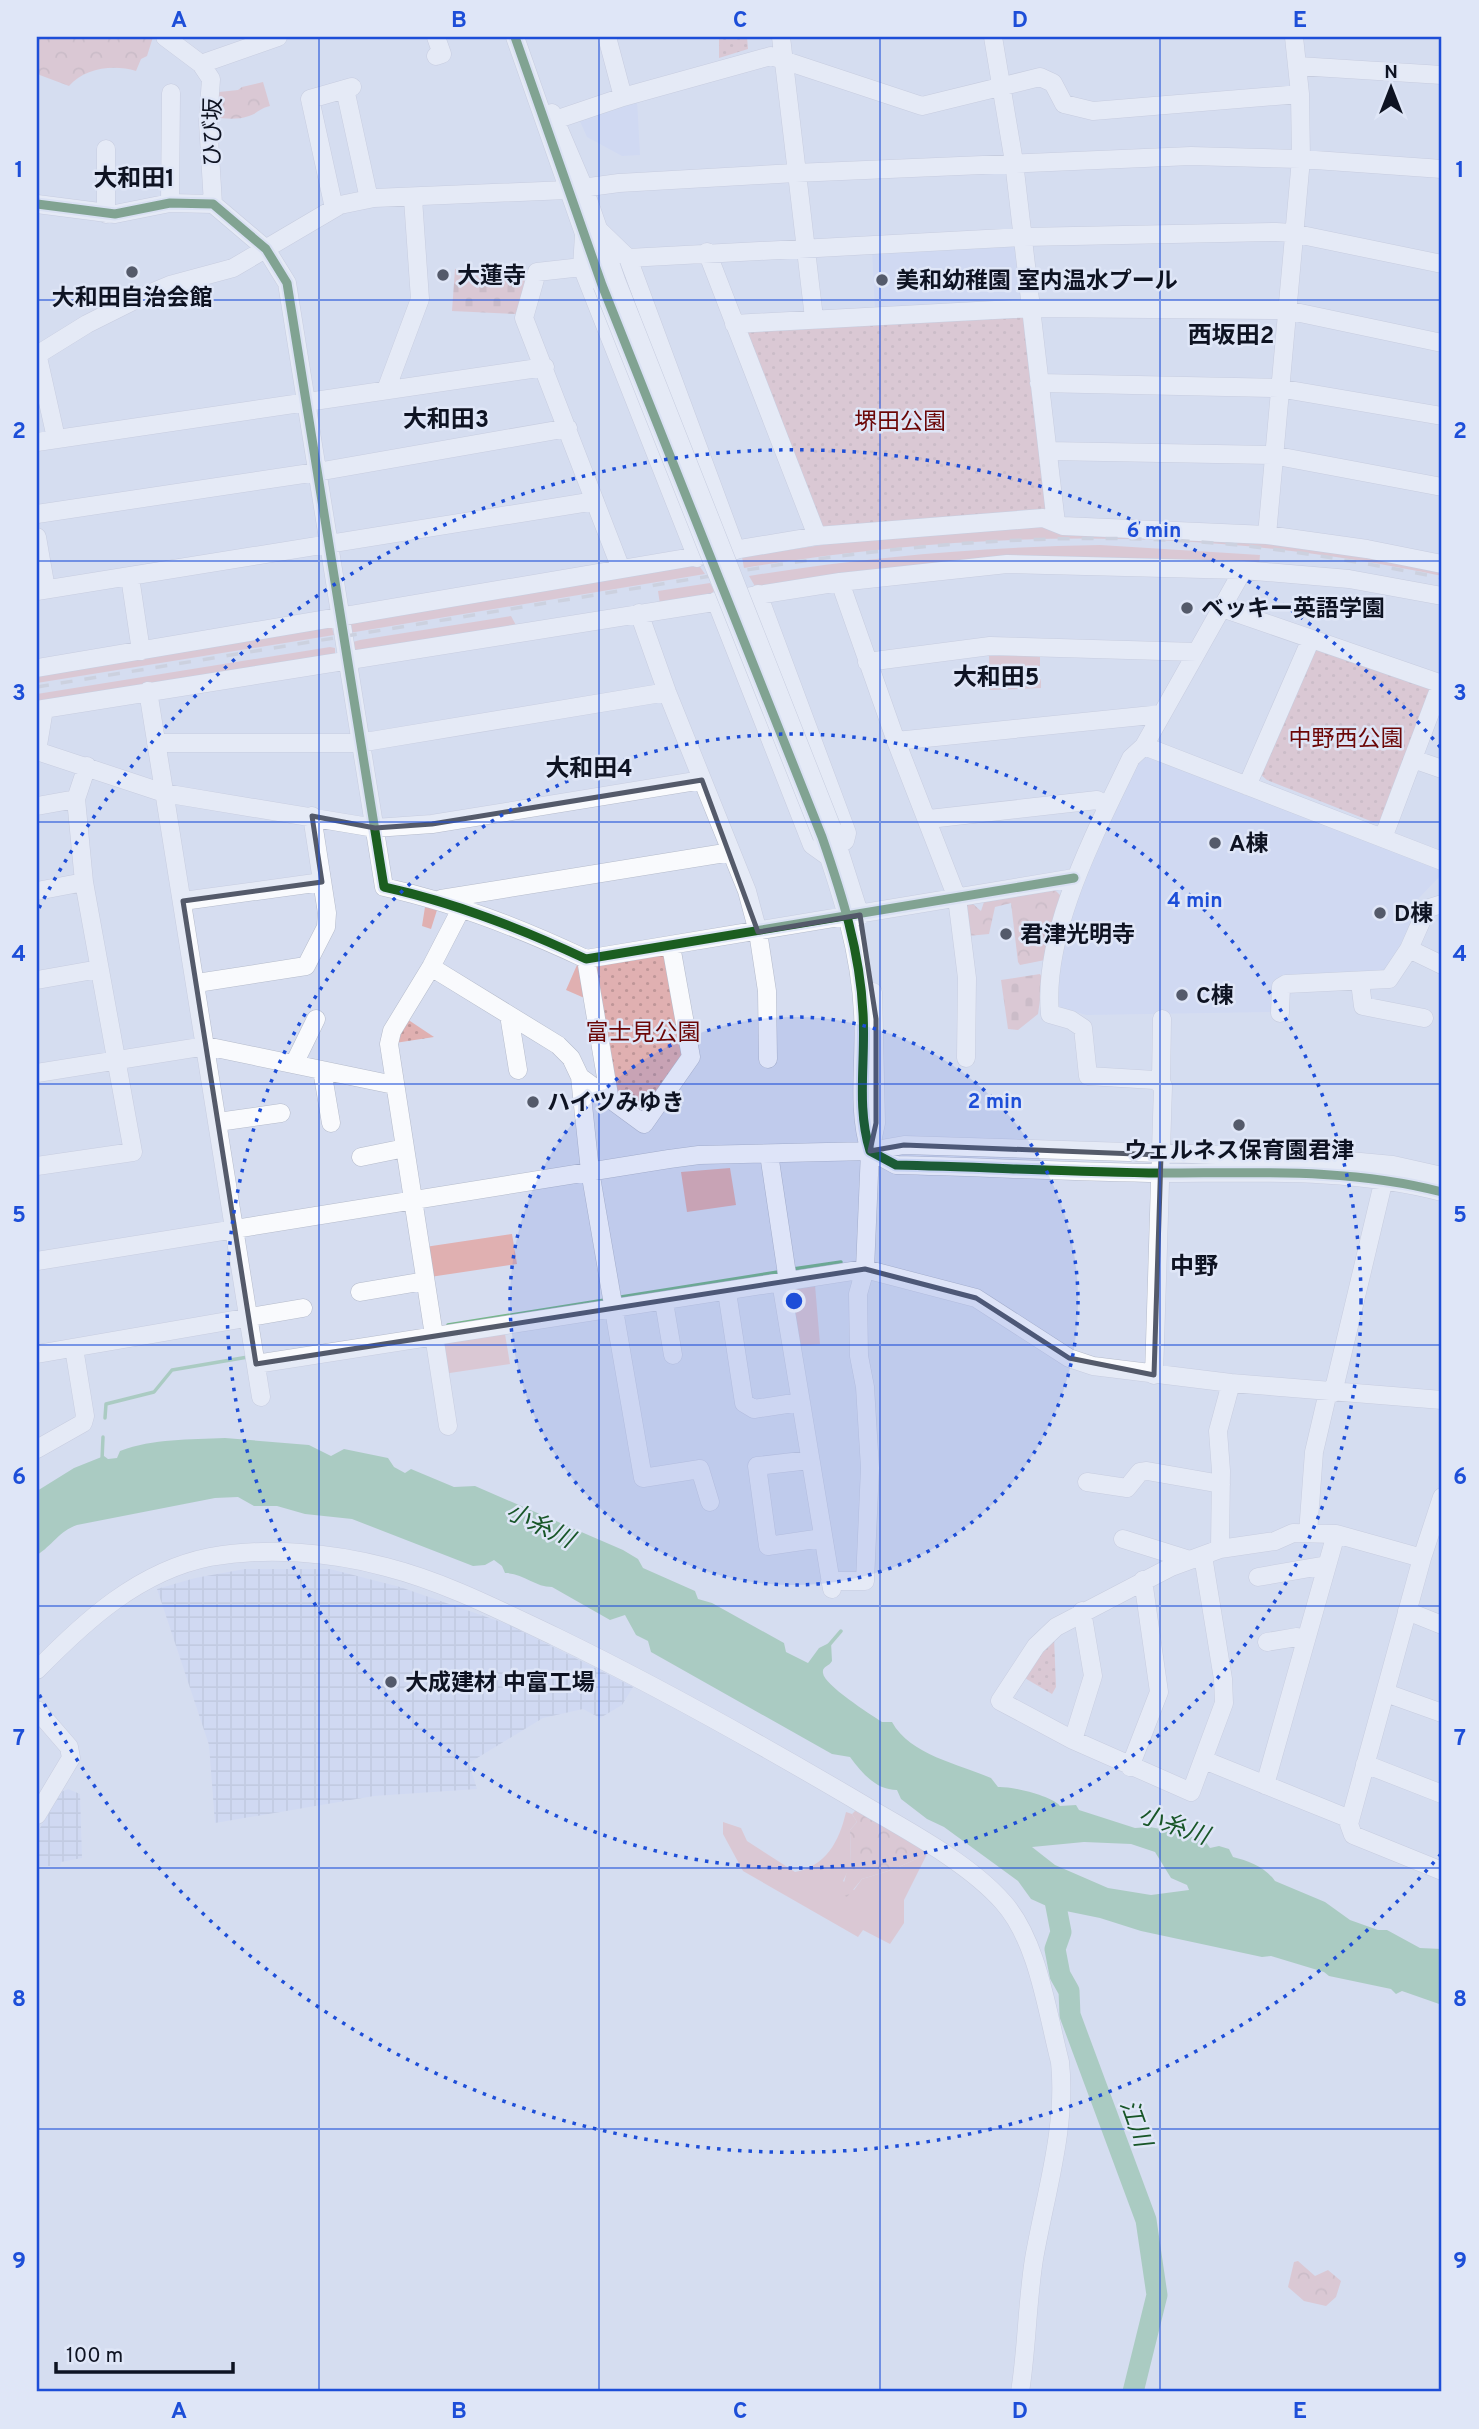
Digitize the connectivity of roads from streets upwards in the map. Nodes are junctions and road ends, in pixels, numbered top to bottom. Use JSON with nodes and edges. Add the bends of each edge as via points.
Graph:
{"nodes":[{"id":1,"x":165,"y":37,"type":"edge"},
{"id":2,"x":278,"y":37,"type":"edge"},
{"id":3,"x":436,"y":37,"type":"edge"},
{"id":4,"x":515,"y":37,"type":"edge"},
{"id":5,"x":527,"y":37,"type":"edge"},
{"id":6,"x":607,"y":37,"type":"edge"},
{"id":7,"x":781,"y":37,"type":"edge"},
{"id":8,"x":993,"y":37,"type":"edge"},
{"id":9,"x":1294,"y":37,"type":"edge"},
{"id":10,"x":436,"y":56,"type":"dead end"},
{"id":11,"x":783,"y":58,"type":"junction"},
{"id":12,"x":201,"y":64,"type":"junction"},
{"id":13,"x":1298,"y":66,"type":"junction"},
{"id":14,"x":1442,"y":75,"type":"edge"},
{"id":15,"x":1003,"y":84,"type":"junction"},
{"id":16,"x":171,"y":93,"type":"dead end"},
{"id":17,"x":1300,"y":94,"type":"junction"},
{"id":18,"x":623,"y":97,"type":"junction"},
{"id":19,"x":555,"y":120,"type":"junction"},
{"id":20,"x":106,"y":149,"type":"dead end"},
{"id":21,"x":1301,"y":159,"type":"junction"},
{"id":22,"x":1014,"y":162,"type":"junction"},
{"id":23,"x":1442,"y":169,"type":"edge"},
{"id":24,"x":795,"y":173,"type":"junction"},
{"id":25,"x":576,"y":189,"type":"junction"},
{"id":26,"x":369,"y":199,"type":"junction"},
{"id":27,"x":414,"y":199,"type":"junction"},
{"id":28,"x":170,"y":203,"type":"junction"},
{"id":29,"x":37,"y":204,"type":"edge"},
{"id":30,"x":213,"y":204,"type":"junction"},
{"id":31,"x":334,"y":208,"type":"junction"},
{"id":32,"x":106,"y":214,"type":"junction"},
{"id":33,"x":592,"y":233,"type":"junction"},
{"id":34,"x":1292,"y":233,"type":"junction"},
{"id":35,"x":1024,"y":237,"type":"junction"},
{"id":36,"x":804,"y":248,"type":"junction"},
{"id":37,"x":266,"y":249,"type":"junction"},
{"id":38,"x":707,"y":252,"type":"junction"},
{"id":39,"x":628,"y":258,"type":"junction"},
{"id":40,"x":1442,"y":264,"type":"edge"},
{"id":41,"x":582,"y":267,"type":"junction"},
{"id":42,"x":1030,"y":308,"type":"junction"},
{"id":43,"x":1286,"y":310,"type":"junction"},
{"id":44,"x":814,"y":318,"type":"junction"},
{"id":45,"x":734,"y":324,"type":"junction"},
{"id":46,"x":1442,"y":344,"type":"edge"},
{"id":47,"x":37,"y":355,"type":"edge"},
{"id":48,"x":545,"y":367,"type":"junction"},
{"id":49,"x":1039,"y":383,"type":"junction"},
{"id":50,"x":1278,"y":388,"type":"junction"},
{"id":51,"x":386,"y":390,"type":"junction"},
{"id":52,"x":305,"y":402,"type":"junction"},
{"id":53,"x":1442,"y":416,"type":"edge"},
{"id":54,"x":568,"y":428,"type":"junction"},
{"id":55,"x":56,"y":438,"type":"junction"},
{"id":56,"x":37,"y":442,"type":"edge"},
{"id":57,"x":1048,"y":451,"type":"junction"},
{"id":58,"x":1272,"y":455,"type":"junction"},
{"id":59,"x":317,"y":472,"type":"junction"},
{"id":60,"x":1442,"y":488,"type":"edge"},
{"id":61,"x":595,"y":501,"type":"junction"},
{"id":62,"x":37,"y":514,"type":"edge"},
{"id":63,"x":1056,"y":523,"type":"junction"},
{"id":64,"x":1267,"y":535,"type":"junction"},
{"id":65,"x":817,"y":536,"type":"junction"},
{"id":66,"x":37,"y":537,"type":"edge"},
{"id":67,"x":328,"y":542,"type":"junction"},
{"id":68,"x":736,"y":550,"type":"junction"},
{"id":69,"x":697,"y":558,"type":"junction"},
{"id":70,"x":1442,"y":564,"type":"edge"},
{"id":71,"x":621,"y":569,"type":"junction"},
{"id":72,"x":1243,"y":570,"type":"junction"},
{"id":73,"x":130,"y":577,"type":"junction"},
{"id":74,"x":840,"y":582,"type":"junction"},
{"id":75,"x":42,"y":590,"type":"edge"},
{"id":76,"x":758,"y":594,"type":"junction"},
{"id":77,"x":1442,"y":596,"type":"edge"},
{"id":78,"x":716,"y":601,"type":"junction"},
{"id":79,"x":1222,"y":608,"type":"junction"},
{"id":80,"x":639,"y":613,"type":"junction"},
{"id":81,"x":340,"y":618,"type":"junction"},
{"id":82,"x":1311,"y":639,"type":"junction"},
{"id":83,"x":141,"y":651,"type":"junction"},
{"id":84,"x":1197,"y":652,"type":"junction"},
{"id":85,"x":346,"y":661,"type":"junction"},
{"id":86,"x":867,"y":662,"type":"junction"},
{"id":87,"x":37,"y":668,"type":"edge"},
{"id":88,"x":1442,"y":684,"type":"edge"},
{"id":89,"x":148,"y":691,"type":"junction"},
{"id":90,"x":667,"y":692,"type":"junction"},
{"id":91,"x":40,"y":709,"type":"edge"},
{"id":92,"x":1162,"y":714,"type":"junction"},
{"id":93,"x":896,"y":741,"type":"junction"},
{"id":94,"x":156,"y":743,"type":"junction"},
{"id":95,"x":359,"y":743,"type":"junction"},
{"id":96,"x":1144,"y":746,"type":"junction"},
{"id":97,"x":1413,"y":759,"type":"junction"},
{"id":98,"x":87,"y":765,"type":"junction"},
{"id":99,"x":1442,"y":769,"type":"edge"},
{"id":100,"x":702,"y":780,"type":"junction"},
{"id":101,"x":1247,"y":786,"type":"junction"},
{"id":102,"x":164,"y":793,"type":"junction"},
{"id":103,"x":76,"y":799,"type":"junction"},
{"id":104,"x":37,"y":806,"type":"edge"},
{"id":105,"x":1108,"y":806,"type":"junction"},
{"id":106,"x":312,"y":816,"type":"junction"},
{"id":107,"x":929,"y":819,"type":"junction"},
{"id":108,"x":375,"y":828,"type":"junction"},
{"id":109,"x":1383,"y":838,"type":"junction"},
{"id":110,"x":731,"y":852,"type":"junction"},
{"id":111,"x":836,"y":855,"type":"junction"},
{"id":112,"x":1442,"y":861,"type":"edge"},
{"id":113,"x":1074,"y":878,"type":"junction"},
{"id":114,"x":85,"y":882,"type":"junction"},
{"id":115,"x":322,"y":882,"type":"junction"},
{"id":116,"x":37,"y":891,"type":"edge"},
{"id":117,"x":957,"y":898,"type":"junction"},
{"id":118,"x":436,"y":900,"type":"junction"},
{"id":119,"x":183,"y":901,"type":"junction"},
{"id":120,"x":1442,"y":904,"type":"edge"},
{"id":121,"x":462,"y":907,"type":"junction"},
{"id":122,"x":855,"y":916,"type":"junction"},
{"id":123,"x":758,"y":932,"type":"junction"},
{"id":124,"x":671,"y":946,"type":"junction"},
{"id":125,"x":1409,"y":949,"type":"junction"},
{"id":126,"x":586,"y":959,"type":"junction"},
{"id":127,"x":1442,"y":965,"type":"edge"},
{"id":128,"x":431,"y":967,"type":"junction"},
{"id":129,"x":99,"y":969,"type":"junction"},
{"id":130,"x":37,"y":979,"type":"edge"},
{"id":131,"x":1360,"y":982,"type":"junction"},
{"id":132,"x":197,"y":983,"type":"junction"},
{"id":133,"x":1280,"y":1013,"type":"dead end"},
{"id":134,"x":509,"y":1015,"type":"junction"},
{"id":135,"x":1163,"y":1018,"type":"dead end"},
{"id":136,"x":1424,"y":1018,"type":"dead end"},
{"id":137,"x":316,"y":1019,"type":"dead end"},
{"id":138,"x":206,"y":1046,"type":"junction"},
{"id":139,"x":966,"y":1058,"type":"dead end"},
{"id":140,"x":768,"y":1059,"type":"dead end"},
{"id":141,"x":117,"y":1060,"type":"junction"},
{"id":142,"x":294,"y":1064,"type":"junction"},
{"id":143,"x":322,"y":1070,"type":"junction"},
{"id":144,"x":518,"y":1070,"type":"dead end"},
{"id":145,"x":37,"y":1073,"type":"edge"},
{"id":146,"x":580,"y":1077,"type":"junction"},
{"id":147,"x":1161,"y":1082,"type":"junction"},
{"id":148,"x":394,"y":1085,"type":"junction"},
{"id":149,"x":609,"y":1096,"type":"junction"},
{"id":150,"x":281,"y":1113,"type":"dead end"},
{"id":151,"x":218,"y":1122,"type":"junction"},
{"id":152,"x":331,"y":1123,"type":"dead end"},
{"id":153,"x":405,"y":1148,"type":"junction"},
{"id":154,"x":870,"y":1151,"type":"junction"},
{"id":155,"x":769,"y":1154,"type":"junction"},
{"id":156,"x":361,"y":1157,"type":"dead end"},
{"id":157,"x":1160,"y":1164,"type":"junction"},
{"id":158,"x":37,"y":1166,"type":"edge"},
{"id":159,"x":590,"y":1171,"type":"junction"},
{"id":160,"x":1442,"y":1176,"type":"edge"},
{"id":161,"x":1384,"y":1179,"type":"junction"},
{"id":162,"x":1442,"y":1192,"type":"edge"},
{"id":163,"x":413,"y":1200,"type":"junction"},
{"id":164,"x":235,"y":1229,"type":"junction"},
{"id":165,"x":37,"y":1261,"type":"edge"},
{"id":166,"x":866,"y":1269,"type":"junction"},
{"id":167,"x":425,"y":1281,"type":"junction"},
{"id":168,"x":785,"y":1281,"type":"junction"},
{"id":169,"x":360,"y":1292,"type":"dead end"},
{"id":170,"x":727,"y":1292,"type":"junction"},
{"id":171,"x":664,"y":1302,"type":"junction"},
{"id":172,"x":303,"y":1308,"type":"dead end"},
{"id":173,"x":616,"y":1310,"type":"junction"},
{"id":174,"x":250,"y":1318,"type":"junction"},
{"id":175,"x":435,"y":1334,"type":"junction"},
{"id":176,"x":74,"y":1348,"type":"junction"},
{"id":177,"x":37,"y":1354,"type":"edge"},
{"id":178,"x":673,"y":1355,"type":"dead end"},
{"id":179,"x":256,"y":1364,"type":"junction"},
{"id":180,"x":1154,"y":1375,"type":"junction"},
{"id":181,"x":1231,"y":1383,"type":"junction"},
{"id":182,"x":1331,"y":1392,"type":"junction"},
{"id":183,"x":261,"y":1397,"type":"dead end"},
{"id":184,"x":1442,"y":1400,"type":"edge"},
{"id":185,"x":800,"y":1402,"type":"junction"},
{"id":186,"x":448,"y":1426,"type":"dead end"},
{"id":187,"x":37,"y":1449,"type":"edge"},
{"id":188,"x":810,"y":1460,"type":"junction"},
{"id":189,"x":1087,"y":1482,"type":"dead end"},
{"id":190,"x":1221,"y":1484,"type":"junction"},
{"id":191,"x":1442,"y":1497,"type":"edge"},
{"id":192,"x":710,"y":1502,"type":"dead end"},
{"id":193,"x":1308,"y":1533,"type":"junction"},
{"id":194,"x":1336,"y":1534,"type":"junction"},
{"id":195,"x":822,"y":1538,"type":"junction"},
{"id":196,"x":1124,"y":1539,"type":"dead end"},
{"id":197,"x":1204,"y":1555,"type":"junction"},
{"id":198,"x":1422,"y":1558,"type":"junction"},
{"id":199,"x":1327,"y":1565,"type":"junction"},
{"id":200,"x":1258,"y":1577,"type":"dead end"},
{"id":201,"x":1143,"y":1580,"type":"junction"},
{"id":202,"x":1082,"y":1611,"type":"junction"},
{"id":203,"x":1408,"y":1611,"type":"junction"},
{"id":204,"x":1442,"y":1625,"type":"edge"},
{"id":205,"x":1306,"y":1639,"type":"junction"},
{"id":206,"x":1267,"y":1642,"type":"dead end"},
{"id":207,"x":37,"y":1670,"type":"edge"},
{"id":208,"x":1386,"y":1693,"type":"junction"},
{"id":209,"x":37,"y":1710,"type":"edge"},
{"id":210,"x":1442,"y":1713,"type":"edge"},
{"id":211,"x":1073,"y":1740,"type":"junction"},
{"id":212,"x":1203,"y":1760,"type":"junction"},
{"id":213,"x":1365,"y":1765,"type":"junction"},
{"id":214,"x":1130,"y":1767,"type":"junction"},
{"id":215,"x":1265,"y":1785,"type":"junction"},
{"id":216,"x":1442,"y":1794,"type":"edge"},
{"id":217,"x":37,"y":1815,"type":"edge"},
{"id":218,"x":1350,"y":1819,"type":"junction"},
{"id":219,"x":1442,"y":1871,"type":"edge"},
{"id":220,"x":1020,"y":2392,"type":"edge"}],
"edges":[{"from":1,"to":12,"type":"street"},
{"from":2,"to":12,"type":"street"},
{"from":3,"to":10,"type":"street","via":[[442,54]]},
{"from":4,"to":25,"type":"street"},
{"from":5,"to":19,"type":"street"},
{"from":6,"to":18,"type":"street"},
{"from":7,"to":11,"type":"street"},
{"from":8,"to":15,"type":"street"},
{"from":9,"to":13,"type":"street"},
{"from":11,"to":15,"type":"street","via":[[922,106]]},
{"from":11,"to":18,"type":"street","via":[[771,56]]},
{"from":11,"to":24,"type":"street"},
{"from":12,"to":30,"type":"street","name":"ひび坂","via":[[213,88],[208,118]]},
{"from":13,"to":14,"type":"street"},
{"from":13,"to":17,"type":"street"},
{"from":15,"to":17,"type":"street","via":[[1048,78],[1064,104],[1093,111]]},
{"from":15,"to":22,"type":"street"},
{"from":16,"to":28,"type":"street"},
{"from":17,"to":21,"type":"street"},
{"from":18,"to":19,"type":"street"},
{"from":19,"to":25,"type":"street"},
{"from":20,"to":32,"type":"street"},
{"from":21,"to":22,"type":"street","via":[[1191,156]]},
{"from":21,"to":23,"type":"street"},
{"from":21,"to":34,"type":"street"},
{"from":22,"to":24,"type":"street"},
{"from":22,"to":35,"type":"street"},
{"from":24,"to":25,"type":"street"},
{"from":24,"to":36,"type":"street"},
{"from":25,"to":27,"type":"street"},
{"from":25,"to":33,"type":"street"},
{"from":26,"to":27,"type":"street"},
{"from":26,"to":31,"type":"street"},
{"from":26,"to":31,"type":"street","via":[[349,88],[310,99]]},
{"from":27,"to":51,"type":"street","via":[[420,299]]},
{"from":28,"to":30,"type":"street"},
{"from":28,"to":32,"type":"street"},
{"from":29,"to":32,"type":"street"},
{"from":30,"to":37,"type":"street"},
{"from":31,"to":37,"type":"street"},
{"from":33,"to":39,"type":"street"},
{"from":33,"to":41,"type":"street"},
{"from":33,"to":111,"type":"street","bridge":true},
{"from":34,"to":35,"type":"street"},
{"from":34,"to":40,"type":"street"},
{"from":34,"to":43,"type":"street"},
{"from":35,"to":36,"type":"street"},
{"from":35,"to":42,"type":"street"},
{"from":36,"to":38,"type":"street"},
{"from":36,"to":44,"type":"street"},
{"from":37,"to":47,"type":"street","via":[[233,268],[139,298]]},
{"from":37,"to":52,"type":"street","via":[[287,283]]},
{"from":38,"to":39,"type":"street"},
{"from":38,"to":45,"type":"street"},
{"from":39,"to":68,"type":"street"},
{"from":41,"to":48,"type":"street","via":[[537,272],[524,318]]},
{"from":41,"to":69,"type":"street"},
{"from":42,"to":43,"type":"street"},
{"from":42,"to":44,"type":"street"},
{"from":42,"to":49,"type":"street"},
{"from":43,"to":46,"type":"street"},
{"from":43,"to":50,"type":"street"},
{"from":44,"to":45,"type":"street"},
{"from":45,"to":65,"type":"street"},
{"from":47,"to":55,"type":"street"},
{"from":48,"to":51,"type":"street"},
{"from":48,"to":54,"type":"street"},
{"from":49,"to":50,"type":"street"},
{"from":49,"to":57,"type":"street"},
{"from":50,"to":53,"type":"street"},
{"from":50,"to":58,"type":"street"},
{"from":51,"to":52,"type":"street"},
{"from":52,"to":55,"type":"street"},
{"from":52,"to":59,"type":"street"},
{"from":54,"to":59,"type":"street"},
{"from":54,"to":61,"type":"street"},
{"from":55,"to":56,"type":"street"},
{"from":57,"to":58,"type":"street"},
{"from":57,"to":63,"type":"street"},
{"from":58,"to":60,"type":"street"},
{"from":58,"to":64,"type":"street"},
{"from":59,"to":62,"type":"street"},
{"from":59,"to":67,"type":"street"},
{"from":61,"to":67,"type":"street"},
{"from":61,"to":71,"type":"street"},
{"from":63,"to":64,"type":"street"},
{"from":63,"to":65,"type":"street","via":[[1017,520]]},
{"from":64,"to":70,"type":"street"},
{"from":65,"to":68,"type":"street"},
{"from":66,"to":75,"type":"street"},
{"from":67,"to":73,"type":"street"},
{"from":67,"to":81,"type":"street"},
{"from":68,"to":69,"type":"street"},
{"from":69,"to":71,"type":"street"},
{"from":71,"to":81,"type":"street"},
{"from":72,"to":74,"type":"street","via":[[1007,564]]},
{"from":72,"to":77,"type":"street","via":[[1349,579]]},
{"from":72,"to":79,"type":"street"},
{"from":73,"to":75,"type":"street"},
{"from":73,"to":83,"type":"street"},
{"from":74,"to":76,"type":"street"},
{"from":74,"to":86,"type":"street"},
{"from":76,"to":78,"type":"street"},
{"from":76,"to":111,"type":"street","via":[[847,833]]},
{"from":78,"to":80,"type":"street"},
{"from":78,"to":111,"type":"street","via":[[812,845]]},
{"from":79,"to":82,"type":"street"},
{"from":79,"to":84,"type":"street"},
{"from":80,"to":85,"type":"street"},
{"from":80,"to":90,"type":"street"},
{"from":81,"to":83,"type":"street"},
{"from":81,"to":85,"type":"street"},
{"from":82,"to":88,"type":"street"},
{"from":82,"to":101,"type":"street"},
{"from":83,"to":87,"type":"street"},
{"from":84,"to":86,"type":"street","via":[[990,646]]},
{"from":84,"to":92,"type":"street"},
{"from":85,"to":89,"type":"street"},
{"from":85,"to":95,"type":"street"},
{"from":86,"to":93,"type":"street"},
{"from":88,"to":97,"type":"street"},
{"from":89,"to":91,"type":"street"},
{"from":89,"to":94,"type":"street"},
{"from":90,"to":95,"type":"street"},
{"from":90,"to":100,"type":"street"},
{"from":91,"to":98,"type":"street","via":[[37,751]]},
{"from":92,"to":93,"type":"street"},
{"from":92,"to":96,"type":"street"},
{"from":93,"to":107,"type":"street"},
{"from":94,"to":95,"type":"street"},
{"from":94,"to":102,"type":"street"},
{"from":95,"to":108,"type":"street"},
{"from":96,"to":101,"type":"street"},
{"from":96,"to":105,"type":"street","via":[[1131,758]]},
{"from":97,"to":99,"type":"street"},
{"from":97,"to":109,"type":"street"},
{"from":98,"to":102,"type":"street"},
{"from":98,"to":103,"type":"street"},
{"from":100,"to":108,"type":"street","via":[[432,824]]},
{"from":100,"to":110,"type":"street"},
{"from":101,"to":109,"type":"street"},
{"from":102,"to":106,"type":"street"},
{"from":102,"to":119,"type":"street"},
{"from":103,"to":104,"type":"street"},
{"from":103,"to":114,"type":"street"},
{"from":105,"to":107,"type":"street","via":[[1097,800]]},
{"from":105,"to":113,"type":"street"},
{"from":106,"to":108,"type":"street"},
{"from":106,"to":115,"type":"street"},
{"from":107,"to":117,"type":"street"},
{"from":108,"to":118,"type":"street","via":[[384,887]]},
{"from":109,"to":112,"type":"street"},
{"from":110,"to":118,"type":"street"},
{"from":110,"to":123,"type":"street"},
{"from":111,"to":122,"type":"street"},
{"from":113,"to":117,"type":"street"},
{"from":113,"to":147,"type":"street","via":[[1052,968],[1050,1014],[1083,1028],[1088,1076]]},
{"from":114,"to":116,"type":"street"},
{"from":114,"to":129,"type":"street"},
{"from":115,"to":119,"type":"street"},
{"from":115,"to":132,"type":"street","via":[[326,927],[306,966]]},
{"from":117,"to":122,"type":"street"},
{"from":117,"to":139,"type":"street","via":[[967,978]]},
{"from":118,"to":121,"type":"street"},
{"from":119,"to":132,"type":"street"},
{"from":120,"to":125,"type":"street","via":[[1429,908]]},
{"from":121,"to":126,"type":"street","via":[[515,925]]},
{"from":121,"to":128,"type":"street"},
{"from":122,"to":123,"type":"street"},
{"from":122,"to":154,"type":"street","via":[[876,1019],[876,1123]]},
{"from":123,"to":124,"type":"street"},
{"from":123,"to":140,"type":"street","via":[[767,991]]},
{"from":124,"to":126,"type":"street"},
{"from":124,"to":149,"type":"street","via":[[691,1057],[644,1124]]},
{"from":125,"to":127,"type":"street"},
{"from":125,"to":131,"type":"street","via":[[1389,979]]},
{"from":126,"to":149,"type":"street"},
{"from":128,"to":134,"type":"street"},
{"from":128,"to":148,"type":"street","via":[[392,1031]]},
{"from":129,"to":130,"type":"street"},
{"from":129,"to":141,"type":"street"},
{"from":131,"to":133,"type":"street","via":[[1282,986]]},
{"from":131,"to":136,"type":"street","via":[[1363,1006]]},
{"from":132,"to":138,"type":"street"},
{"from":134,"to":144,"type":"street"},
{"from":134,"to":146,"type":"street","via":[[558,1045]]},
{"from":135,"to":147,"type":"street"},
{"from":137,"to":142,"type":"street"},
{"from":138,"to":141,"type":"street"},
{"from":138,"to":142,"type":"street"},
{"from":138,"to":151,"type":"street"},
{"from":141,"to":145,"type":"street"},
{"from":141,"to":158,"type":"street","via":[[133,1152]]},
{"from":142,"to":143,"type":"street"},
{"from":143,"to":148,"type":"street"},
{"from":143,"to":152,"type":"street"},
{"from":146,"to":149,"type":"street"},
{"from":146,"to":159,"type":"street"},
{"from":147,"to":157,"type":"street"},
{"from":148,"to":153,"type":"street"},
{"from":150,"to":151,"type":"street"},
{"from":151,"to":164,"type":"street"},
{"from":153,"to":156,"type":"street"},
{"from":153,"to":163,"type":"street"},
{"from":154,"to":155,"type":"street"},
{"from":154,"to":157,"type":"street","via":[[904,1145]]},
{"from":154,"to":166,"type":"street"},
{"from":155,"to":159,"type":"street","via":[[699,1155]]},
{"from":155,"to":168,"type":"street"},
{"from":157,"to":160,"type":"street","via":[[1368,1161]]},
{"from":157,"to":161,"type":"street"},
{"from":157,"to":180,"type":"street"},
{"from":159,"to":163,"type":"street"},
{"from":159,"to":173,"type":"street"},
{"from":161,"to":162,"type":"street"},
{"from":161,"to":182,"type":"street"},
{"from":163,"to":164,"type":"street"},
{"from":163,"to":167,"type":"street"},
{"from":164,"to":165,"type":"street"},
{"from":164,"to":174,"type":"street"},
{"from":166,"to":168,"type":"street"},
{"from":166,"to":180,"type":"street","via":[[976,1298],[1069,1358]]},
{"from":166,"to":195,"type":"street","via":[[858,1294],[870,1468],[865,1581],[831,1586]]},
{"from":167,"to":169,"type":"street"},
{"from":167,"to":175,"type":"street"},
{"from":168,"to":170,"type":"street"},
{"from":168,"to":185,"type":"street"},
{"from":170,"to":171,"type":"street"},
{"from":170,"to":185,"type":"street","via":[[744,1402],[754,1409]]},
{"from":171,"to":173,"type":"street"},
{"from":171,"to":178,"type":"street"},
{"from":172,"to":174,"type":"street"},
{"from":173,"to":175,"type":"street","via":[[440,1337]]},
{"from":173,"to":192,"type":"street","via":[[643,1478],[700,1469]]},
{"from":174,"to":176,"type":"street"},
{"from":174,"to":179,"type":"street"},
{"from":175,"to":179,"type":"street"},
{"from":175,"to":186,"type":"street"},
{"from":176,"to":177,"type":"street"},
{"from":176,"to":187,"type":"street","via":[[83,1423]]},
{"from":179,"to":183,"type":"street"},
{"from":180,"to":181,"type":"street"},
{"from":181,"to":182,"type":"street"},
{"from":181,"to":190,"type":"street","via":[[1218,1431]]},
{"from":182,"to":184,"type":"street"},
{"from":182,"to":193,"type":"street","via":[[1314,1451]]},
{"from":185,"to":188,"type":"street"},
{"from":188,"to":195,"type":"street"},
{"from":188,"to":195,"type":"street","via":[[757,1466],[768,1546]]},
{"from":189,"to":190,"type":"street","via":[[1127,1488],[1140,1472],[1147,1471]]},
{"from":190,"to":197,"type":"street"},
{"from":191,"to":198,"type":"street"},
{"from":193,"to":194,"type":"street"},
{"from":193,"to":197,"type":"street"},
{"from":194,"to":198,"type":"street"},
{"from":194,"to":199,"type":"street"},
{"from":196,"to":197,"type":"street"},
{"from":197,"to":201,"type":"street"},
{"from":197,"to":212,"type":"street","via":[[1224,1703]]},
{"from":198,"to":203,"type":"street"},
{"from":199,"to":200,"type":"street"},
{"from":199,"to":205,"type":"street"},
{"from":201,"to":202,"type":"street"},
{"from":201,"to":214,"type":"street","via":[[1159,1692]]},
{"from":202,"to":211,"type":"street","via":[[1093,1676]]},
{"from":202,"to":211,"type":"street","via":[[1036,1646],[1000,1701]]},
{"from":203,"to":204,"type":"street"},
{"from":203,"to":208,"type":"street"},
{"from":205,"to":206,"type":"street"},
{"from":205,"to":215,"type":"street"},
{"from":207,"to":220,"type":"street","via":[[88,1620],[125,1593],[175,1568],[209,1558],[293,1553],[332,1555],[387,1567],[486,1604],[599,1658],[815,1777],[979,1881],[1003,1902],[1023,1929],[1062,2084],[1034,2262]]},
{"from":208,"to":210,"type":"street"},
{"from":208,"to":213,"type":"street"},
{"from":209,"to":217,"type":"street","via":[[69,1747],[71,1758]]},
{"from":211,"to":214,"type":"street"},
{"from":212,"to":214,"type":"street","via":[[1191,1792]]},
{"from":212,"to":215,"type":"street"},
{"from":213,"to":216,"type":"street"},
{"from":213,"to":218,"type":"street"},
{"from":215,"to":218,"type":"street"},
{"from":218,"to":219,"type":"street","via":[[1353,1835]]}]}
